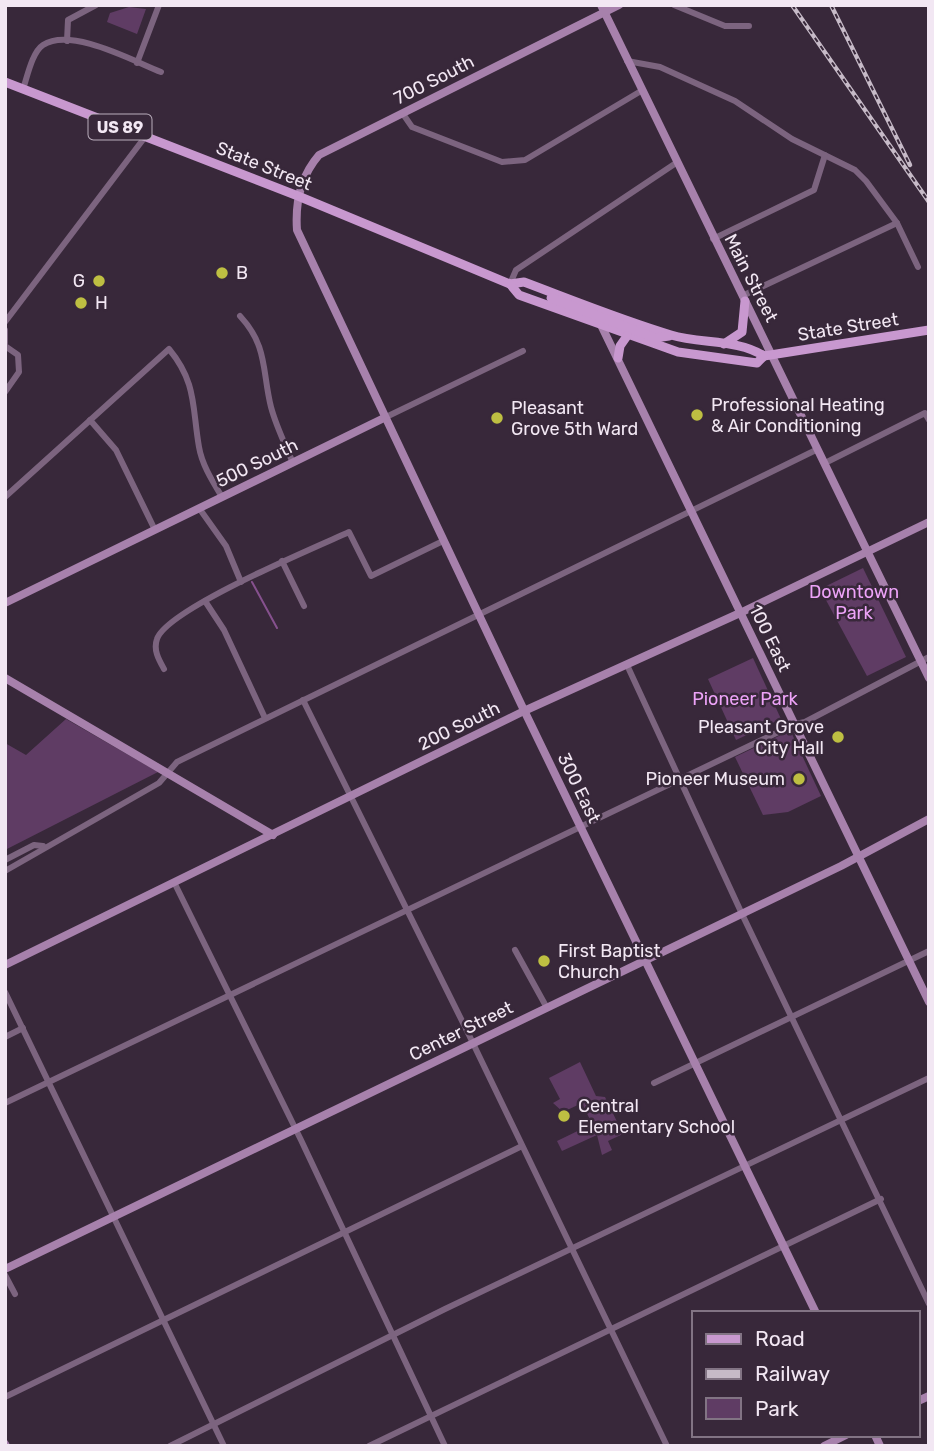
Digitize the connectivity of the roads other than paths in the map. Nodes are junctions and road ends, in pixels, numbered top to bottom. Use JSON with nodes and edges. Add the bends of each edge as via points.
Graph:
{"nodes":[{"id":1,"x":96,"y":5,"type":"edge"},
{"id":2,"x":159,"y":5,"type":"edge"},
{"id":3,"x":619,"y":5,"type":"edge"},
{"id":4,"x":674,"y":5,"type":"edge"},
{"id":5,"x":602,"y":9,"type":"edge"},
{"id":6,"x":749,"y":26,"type":"dead end"},
{"id":7,"x":67,"y":41,"type":"junction"},
{"id":8,"x":627,"y":61,"type":"junction"},
{"id":9,"x":137,"y":63,"type":"junction"},
{"id":10,"x":161,"y":72,"type":"dead end"},
{"id":11,"x":5,"y":82,"type":"edge"},
{"id":12,"x":23,"y":89,"type":"junction"},
{"id":13,"x":641,"y":91,"type":"junction"},
{"id":14,"x":403,"y":114,"type":"junction"},
{"id":15,"x":145,"y":137,"type":"junction"},
{"id":16,"x":825,"y":155,"type":"junction"},
{"id":17,"x":676,"y":163,"type":"junction"},
{"id":18,"x":298,"y":196,"type":"junction"},
{"id":19,"x":897,"y":223,"type":"junction"},
{"id":20,"x":713,"y":239,"type":"junction"},
{"id":21,"x":918,"y":267,"type":"dead end"},
{"id":22,"x":510,"y":284,"type":"junction"},
{"id":23,"x":539,"y":287,"type":"junction"},
{"id":24,"x":743,"y":299,"type":"junction"},
{"id":25,"x":240,"y":316,"type":"dead end"},
{"id":26,"x":5,"y":322,"type":"edge"},
{"id":27,"x":603,"y":323,"type":"junction"},
{"id":28,"x":5,"y":330,"type":"edge"},
{"id":29,"x":929,"y":330,"type":"edge"},
{"id":30,"x":627,"y":336,"type":"junction"},
{"id":31,"x":675,"y":336,"type":"junction"},
{"id":32,"x":5,"y":344,"type":"edge"},
{"id":33,"x":722,"y":345,"type":"junction"},
{"id":34,"x":523,"y":351,"type":"dead end"},
{"id":35,"x":768,"y":356,"type":"junction"},
{"id":36,"x":618,"y":358,"type":"junction"},
{"id":37,"x":5,"y":392,"type":"edge"},
{"id":38,"x":927,"y":417,"type":"edge"},
{"id":39,"x":384,"y":418,"type":"junction"},
{"id":40,"x":90,"y":420,"type":"junction"},
{"id":41,"x":818,"y":449,"type":"junction"},
{"id":42,"x":293,"y":463,"type":"junction"},
{"id":43,"x":825,"y":463,"type":"junction"},
{"id":44,"x":5,"y":497,"type":"edge"},
{"id":45,"x":222,"y":497,"type":"junction"},
{"id":46,"x":199,"y":508,"type":"junction"},
{"id":47,"x":692,"y":512,"type":"junction"},
{"id":48,"x":929,"y":522,"type":"edge"},
{"id":49,"x":155,"y":530,"type":"junction"},
{"id":50,"x":443,"y":541,"type":"junction"},
{"id":51,"x":869,"y":552,"type":"junction"},
{"id":52,"x":282,"y":561,"type":"junction"},
{"id":53,"x":241,"y":582,"type":"junction"},
{"id":54,"x":205,"y":601,"type":"junction"},
{"id":55,"x":5,"y":603,"type":"edge"},
{"id":56,"x":304,"y":606,"type":"dead end"},
{"id":57,"x":740,"y":613,"type":"junction"},
{"id":58,"x":479,"y":614,"type":"junction"},
{"id":59,"x":925,"y":659,"type":"edge"},
{"id":60,"x":627,"y":665,"type":"junction"},
{"id":61,"x":164,"y":669,"type":"dead end"},
{"id":62,"x":5,"y":678,"type":"edge"},
{"id":63,"x":929,"y":678,"type":"edge"},
{"id":64,"x":303,"y":700,"type":"junction"},
{"id":65,"x":524,"y":712,"type":"junction"},
{"id":66,"x":265,"y":718,"type":"junction"},
{"id":67,"x":795,"y":723,"type":"junction"},
{"id":68,"x":169,"y":772,"type":"junction"},
{"id":69,"x":679,"y":778,"type":"junction"},
{"id":70,"x":351,"y":796,"type":"junction"},
{"id":71,"x":929,"y":819,"type":"edge"},
{"id":72,"x":580,"y":825,"type":"junction"},
{"id":73,"x":273,"y":835,"type":"junction"},
{"id":74,"x":43,"y":846,"type":"junction"},
{"id":75,"x":859,"y":857,"type":"junction"},
{"id":76,"x":5,"y":860,"type":"edge"},
{"id":77,"x":5,"y":871,"type":"edge"},
{"id":78,"x":174,"y":882,"type":"junction"},
{"id":79,"x":407,"y":909,"type":"junction"},
{"id":80,"x":741,"y":914,"type":"junction"},
{"id":81,"x":516,"y":950,"type":"dead end"},
{"id":82,"x":929,"y":951,"type":"edge"},
{"id":83,"x":646,"y":960,"type":"junction"},
{"id":84,"x":909,"y":961,"type":"junction"},
{"id":85,"x":5,"y":965,"type":"edge"},
{"id":86,"x":5,"y":992,"type":"edge"},
{"id":87,"x":230,"y":996,"type":"junction"},
{"id":88,"x":929,"y":1002,"type":"edge"},
{"id":89,"x":547,"y":1008,"type":"junction"},
{"id":90,"x":791,"y":1017,"type":"junction"},
{"id":91,"x":23,"y":1028,"type":"junction"},
{"id":92,"x":5,"y":1037,"type":"edge"},
{"id":93,"x":473,"y":1043,"type":"junction"},
{"id":94,"x":696,"y":1063,"type":"junction"},
{"id":95,"x":929,"y":1078,"type":"edge"},
{"id":96,"x":49,"y":1081,"type":"junction"},
{"id":97,"x":654,"y":1083,"type":"dead end"},
{"id":98,"x":5,"y":1103,"type":"edge"},
{"id":99,"x":842,"y":1119,"type":"junction"},
{"id":100,"x":295,"y":1128,"type":"junction"},
{"id":101,"x":522,"y":1146,"type":"junction"},
{"id":102,"x":745,"y":1167,"type":"junction"},
{"id":103,"x":881,"y":1199,"type":"junction"},
{"id":104,"x":115,"y":1216,"type":"junction"},
{"id":105,"x":344,"y":1232,"type":"junction"},
{"id":106,"x":783,"y":1245,"type":"junction"},
{"id":107,"x":572,"y":1249,"type":"junction"},
{"id":108,"x":5,"y":1269,"type":"edge"},
{"id":109,"x":5,"y":1275,"type":"edge"},
{"id":110,"x":15,"y":1294,"type":"dead end"},
{"id":111,"x":929,"y":1304,"type":"edge"},
{"id":112,"x":815,"y":1311,"type":"edge"},
{"id":113,"x":165,"y":1319,"type":"junction"},
{"id":114,"x":611,"y":1328,"type":"junction"},
{"id":115,"x":393,"y":1337,"type":"junction"},
{"id":116,"x":5,"y":1397,"type":"edge"},
{"id":117,"x":432,"y":1416,"type":"junction"},
{"id":118,"x":214,"y":1425,"type":"junction"},
{"id":119,"x":842,"y":1437,"type":"edge"},
{"id":120,"x":170,"y":1446,"type":"edge"},
{"id":121,"x":224,"y":1446,"type":"edge"},
{"id":122,"x":369,"y":1446,"type":"edge"},
{"id":123,"x":445,"y":1446,"type":"edge"},
{"id":124,"x":667,"y":1446,"type":"edge"},
{"id":125,"x":824,"y":1446,"type":"edge"}],
"edges":[{"from":1,"to":7,"type":"street","via":[[68,20]]},
{"from":2,"to":9,"type":"street"},
{"from":3,"to":5,"type":"street","name":"700 South"},
{"from":4,"to":6,"type":"street","via":[[725,26]]},
{"from":5,"to":8,"type":"street","name":"Main Street"},
{"from":5,"to":14,"type":"street","name":"700 South"},
{"from":7,"to":9,"type":"street","via":[[89,43]]},
{"from":7,"to":12,"type":"street","via":[[38,49]]},
{"from":8,"to":13,"type":"street","name":"Main Street"},
{"from":8,"to":16,"type":"street","via":[[660,66],[735,100],[792,139]]},
{"from":9,"to":10,"type":"street"},
{"from":11,"to":12,"type":"main road","name":"State Street","number":"US 89"},
{"from":12,"to":15,"type":"main road","name":"State Street","number":"US 89"},
{"from":13,"to":14,"type":"street","via":[[513,163],[412,127]]},
{"from":13,"to":17,"type":"street","name":"Main Street"},
{"from":14,"to":18,"type":"street","name":"700 South","via":[[319,155]]},
{"from":15,"to":18,"type":"main road","name":"State Street","number":"US 89"},
{"from":15,"to":26,"type":"street"},
{"from":16,"to":19,"type":"street","via":[[861,175]]},
{"from":16,"to":20,"type":"street","via":[[814,191]]},
{"from":17,"to":20,"type":"street","name":"Main Street"},
{"from":17,"to":22,"type":"street","via":[[516,270]]},
{"from":18,"to":22,"type":"main road","name":"State Street","number":"US 89"},
{"from":18,"to":39,"type":"street","name":"300 East","via":[[297,230]]},
{"from":19,"to":21,"type":"street"},
{"from":19,"to":24,"type":"street"},
{"from":20,"to":24,"type":"street","name":"Main Street"},
{"from":22,"to":23,"type":"main road","name":"State Street","number":"US 89"},
{"from":22,"to":27,"type":"main road","name":"State Street","number":"US 89","via":[[519,295]]},
{"from":23,"to":27,"type":"main road","via":[[548,297]]},
{"from":23,"to":31,"type":"main road","name":"State Street","number":"US 89"},
{"from":24,"to":33,"type":"main road","via":[[742,332]]},
{"from":24,"to":35,"type":"street","name":"Main Street"},
{"from":25,"to":42,"type":"street","via":[[260,345],[271,409]]},
{"from":27,"to":30,"type":"main road","name":"State Street"},
{"from":27,"to":31,"type":"main road","via":[[655,338]]},
{"from":27,"to":36,"type":"street","name":"100 East"},
{"from":28,"to":32,"type":"street"},
{"from":29,"to":35,"type":"main road","name":"State Street","number":"US 89"},
{"from":30,"to":35,"type":"main road","name":"State Street","number":"US 89","via":[[677,352],[757,363]]},
{"from":30,"to":36,"type":"main road"},
{"from":31,"to":33,"type":"main road","name":"State Street","number":"US 89"},
{"from":32,"to":37,"type":"street","via":[[18,355],[19,372]]},
{"from":33,"to":35,"type":"main road","name":"State Street","number":"US 89","via":[[749,346]]},
{"from":34,"to":39,"type":"street","name":"500 South"},
{"from":35,"to":41,"type":"street","name":"Main Street"},
{"from":36,"to":47,"type":"street","name":"100 East"},
{"from":38,"to":43,"type":"street"},
{"from":39,"to":42,"type":"street","name":"500 South"},
{"from":39,"to":50,"type":"street","name":"300 East"},
{"from":40,"to":44,"type":"street"},
{"from":40,"to":45,"type":"street","via":[[169,349],[194,394],[199,449]]},
{"from":40,"to":49,"type":"street","via":[[116,450]]},
{"from":41,"to":43,"type":"street","name":"Main Street"},
{"from":41,"to":47,"type":"street"},
{"from":42,"to":45,"type":"street","name":"500 South"},
{"from":43,"to":51,"type":"street","name":"Main Street"},
{"from":45,"to":46,"type":"street","name":"500 South"},
{"from":46,"to":49,"type":"street","name":"500 South"},
{"from":46,"to":53,"type":"street","via":[[226,546]]},
{"from":47,"to":57,"type":"street","name":"100 East"},
{"from":47,"to":58,"type":"street"},
{"from":48,"to":51,"type":"street","name":"200 South"},
{"from":49,"to":55,"type":"street","name":"500 South"},
{"from":50,"to":52,"type":"street","via":[[371,576],[349,532]]},
{"from":50,"to":58,"type":"street","name":"300 East"},
{"from":51,"to":57,"type":"street","name":"200 South"},
{"from":51,"to":59,"type":"street","name":"Main Street"},
{"from":52,"to":53,"type":"street"},
{"from":52,"to":56,"type":"street"},
{"from":53,"to":54,"type":"street"},
{"from":54,"to":61,"type":"street","via":[[164,627],[156,640],[156,655]]},
{"from":54,"to":66,"type":"street","via":[[224,630]]},
{"from":57,"to":60,"type":"street","name":"200 South"},
{"from":57,"to":67,"type":"street","name":"100 East"},
{"from":58,"to":64,"type":"street"},
{"from":58,"to":65,"type":"street","name":"300 East"},
{"from":59,"to":63,"type":"street","name":"Main Street"},
{"from":59,"to":67,"type":"street","via":[[806,722]]},
{"from":60,"to":65,"type":"street","name":"200 South"},
{"from":60,"to":69,"type":"street"},
{"from":62,"to":68,"type":"street"},
{"from":64,"to":66,"type":"street"},
{"from":64,"to":70,"type":"street"},
{"from":65,"to":70,"type":"street","name":"200 South"},
{"from":65,"to":72,"type":"street","name":"300 East"},
{"from":66,"to":68,"type":"street","via":[[177,762]]},
{"from":67,"to":69,"type":"street"},
{"from":67,"to":75,"type":"street","name":"100 East"},
{"from":68,"to":73,"type":"street"},
{"from":68,"to":74,"type":"street","via":[[141,794]]},
{"from":69,"to":72,"type":"street"},
{"from":69,"to":80,"type":"street"},
{"from":70,"to":73,"type":"street","name":"200 South"},
{"from":70,"to":79,"type":"street"},
{"from":71,"to":75,"type":"street","name":"Center Street"},
{"from":72,"to":79,"type":"street"},
{"from":72,"to":83,"type":"street","name":"300 East"},
{"from":73,"to":78,"type":"street","name":"200 South"},
{"from":74,"to":76,"type":"street","via":[[34,845]]},
{"from":74,"to":77,"type":"street"},
{"from":75,"to":80,"type":"street","name":"Center Street"},
{"from":75,"to":84,"type":"street","name":"100 East"},
{"from":78,"to":85,"type":"street","name":"200 South"},
{"from":78,"to":87,"type":"street"},
{"from":79,"to":87,"type":"street"},
{"from":79,"to":93,"type":"street"},
{"from":80,"to":83,"type":"street","name":"Center Street"},
{"from":80,"to":90,"type":"street"},
{"from":81,"to":89,"type":"street"},
{"from":82,"to":84,"type":"street"},
{"from":83,"to":89,"type":"street","name":"Center Street"},
{"from":83,"to":94,"type":"street","name":"300 East"},
{"from":84,"to":88,"type":"street","name":"100 East"},
{"from":84,"to":90,"type":"street"},
{"from":86,"to":91,"type":"street"},
{"from":87,"to":96,"type":"street"},
{"from":87,"to":100,"type":"street"},
{"from":89,"to":93,"type":"street","name":"Center Street"},
{"from":90,"to":94,"type":"street"},
{"from":90,"to":99,"type":"street"},
{"from":91,"to":92,"type":"street"},
{"from":91,"to":96,"type":"street"},
{"from":93,"to":100,"type":"street","name":"Center Street"},
{"from":93,"to":101,"type":"street"},
{"from":94,"to":97,"type":"street"},
{"from":94,"to":102,"type":"street","name":"300 East"},
{"from":95,"to":99,"type":"street"},
{"from":96,"to":98,"type":"street"},
{"from":96,"to":104,"type":"street"},
{"from":99,"to":102,"type":"street"},
{"from":99,"to":103,"type":"street"},
{"from":100,"to":104,"type":"street","name":"Center Street"},
{"from":100,"to":105,"type":"street"},
{"from":101,"to":105,"type":"street"},
{"from":101,"to":107,"type":"street"},
{"from":102,"to":106,"type":"street","name":"300 East"},
{"from":102,"to":107,"type":"street"},
{"from":103,"to":106,"type":"street"},
{"from":103,"to":111,"type":"street"},
{"from":104,"to":108,"type":"street","name":"Center Street"},
{"from":104,"to":113,"type":"street"},
{"from":105,"to":113,"type":"street"},
{"from":105,"to":115,"type":"street"},
{"from":106,"to":112,"type":"street","name":"300 East"},
{"from":106,"to":114,"type":"street"},
{"from":107,"to":114,"type":"street"},
{"from":107,"to":115,"type":"street"},
{"from":109,"to":110,"type":"street"},
{"from":113,"to":116,"type":"street"},
{"from":113,"to":118,"type":"street"},
{"from":114,"to":117,"type":"street"},
{"from":114,"to":124,"type":"street"},
{"from":115,"to":117,"type":"street"},
{"from":115,"to":118,"type":"street"},
{"from":117,"to":122,"type":"street"},
{"from":117,"to":123,"type":"street"},
{"from":118,"to":120,"type":"street"},
{"from":118,"to":121,"type":"street"},
{"from":119,"to":125,"type":"street"}]}
